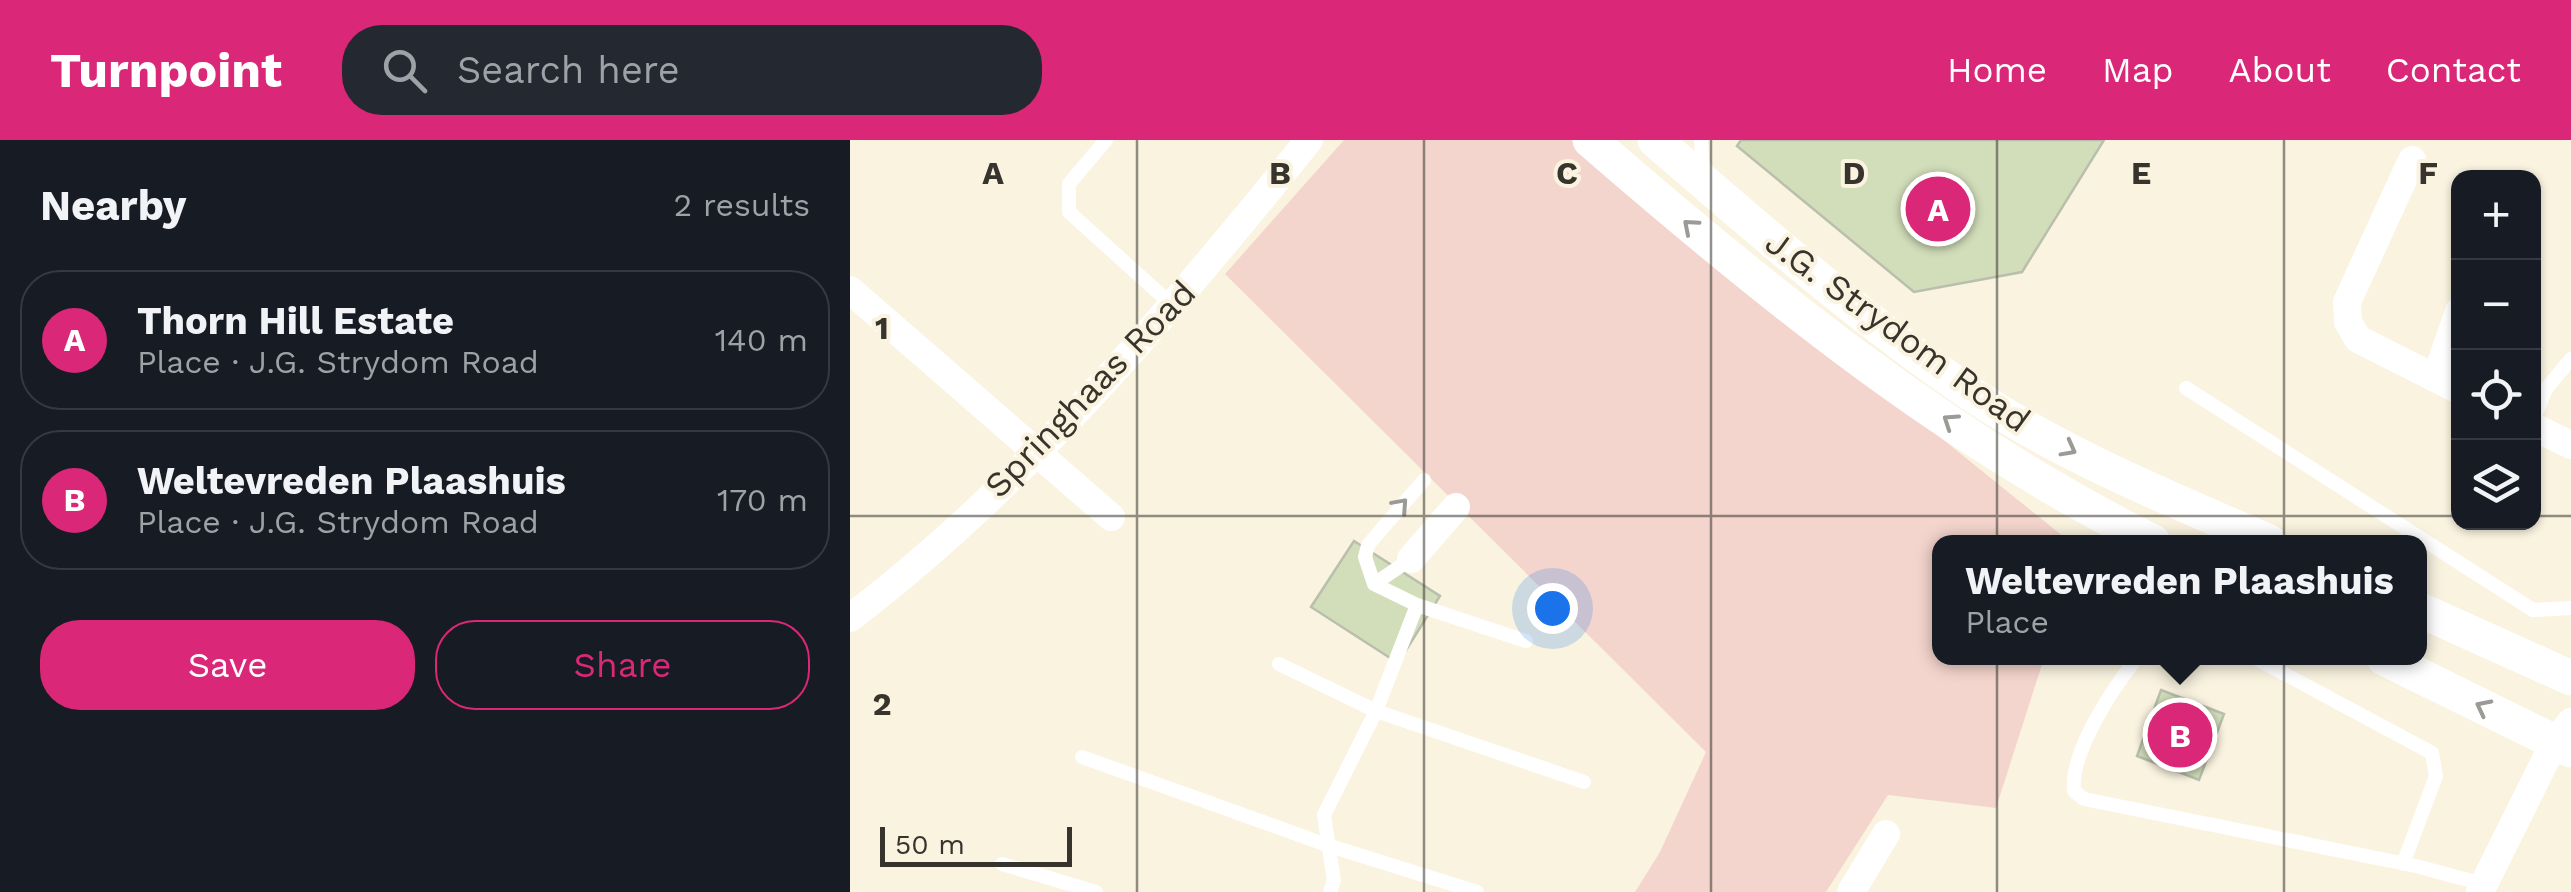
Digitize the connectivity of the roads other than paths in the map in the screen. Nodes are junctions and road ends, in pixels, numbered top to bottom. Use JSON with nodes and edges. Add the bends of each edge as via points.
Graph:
{"nodes":[{"id":1,"x":1106,"y":140,"type":"edge"},
{"id":2,"x":1308,"y":140,"type":"edge"},
{"id":3,"x":1590,"y":140,"type":"edge"},
{"id":4,"x":1655,"y":140,"type":"edge"},
{"id":5,"x":1702,"y":140,"type":"edge"},
{"id":6,"x":2412,"y":160,"type":"dead end"},
{"id":7,"x":1703,"y":181,"type":"junction"},
{"id":8,"x":850,"y":290,"type":"edge"},
{"id":9,"x":1171,"y":304,"type":"junction"},
{"id":10,"x":2452,"y":350,"type":"edge"},
{"id":11,"x":2571,"y":359,"type":"edge"},
{"id":12,"x":2447,"y":384,"type":"edge"},
{"id":13,"x":2186,"y":388,"type":"dead end"},
{"id":14,"x":2541,"y":400,"type":"edge"},
{"id":15,"x":2541,"y":431,"type":"edge"},
{"id":16,"x":2571,"y":446,"type":"edge"},
{"id":17,"x":1036,"y":451,"type":"junction"},
{"id":18,"x":1424,"y":480,"type":"dead end"},
{"id":19,"x":1456,"y":507,"type":"dead end"},
{"id":20,"x":1111,"y":517,"type":"dead end"},
{"id":21,"x":2141,"y":535,"type":"edge"},
{"id":22,"x":2253,"y":535,"type":"edge"},
{"id":23,"x":2416,"y":535,"type":"edge"},
{"id":24,"x":2427,"y":542,"type":"edge"},
{"id":25,"x":1411,"y":559,"type":"joint"},
{"id":26,"x":1374,"y":584,"type":"junction"},
{"id":27,"x":1417,"y":605,"type":"junction"},
{"id":28,"x":2571,"y":608,"type":"edge"},
{"id":29,"x":2427,"y":613,"type":"edge"},
{"id":30,"x":850,"y":618,"type":"edge"},
{"id":31,"x":1526,"y":641,"type":"dead end"},
{"id":32,"x":1278,"y":664,"type":"dead end"},
{"id":33,"x":2132,"y":665,"type":"edge"},
{"id":34,"x":2268,"y":665,"type":"edge"},
{"id":35,"x":2400,"y":665,"type":"edge"},
{"id":36,"x":2571,"y":678,"type":"edge"},
{"id":37,"x":1376,"y":710,"type":"junction"},
{"id":38,"x":2565,"y":738,"type":"edge"},
{"id":39,"x":1082,"y":757,"type":"dead end"},
{"id":40,"x":1584,"y":782,"type":"dead end"},
{"id":41,"x":1886,"y":834,"type":"dead end"},
{"id":42,"x":1327,"y":845,"type":"junction"},
{"id":43,"x":1002,"y":864,"type":"dead end"},
{"id":44,"x":2403,"y":864,"type":"junction"},
{"id":45,"x":2482,"y":888,"type":"edge"},
{"id":46,"x":1096,"y":892,"type":"edge"},
{"id":47,"x":1330,"y":892,"type":"edge"},
{"id":48,"x":1477,"y":892,"type":"edge"},
{"id":49,"x":1851,"y":892,"type":"edge"}],
"edges":[{"from":1,"to":9,"type":"lane","via":[[1069,184],[1069,212]]},
{"from":2,"to":9,"type":"street","name":"Springhaas Road"},
{"from":21,"to":3,"type":"street","name":"J.G. Strydom Road","one_way":true,"via":[[2056,490],[1803,318]]},
{"from":4,"to":7,"type":"street","name":"J.G. Strydom Road"},
{"from":5,"to":7,"type":"lane"},
{"from":6,"to":12,"type":"street","via":[[2347,302],[2348,322],[2358,339]]},
{"from":7,"to":22,"type":"street","name":"J.G. Strydom Road","one_way":true,"via":[[1976,396],[2103,468]]},
{"from":8,"to":17,"type":"street"},
{"from":9,"to":17,"type":"street","name":"Springhaas Road"},
{"from":10,"to":12,"type":"street"},
{"from":11,"to":14,"type":"lane"},
{"from":13,"to":23,"type":"lane"},
{"from":15,"to":16,"type":"street"},
{"from":17,"to":20,"type":"street"},
{"from":17,"to":30,"type":"street","name":"Springhaas Road"},
{"from":26,"to":18,"type":"lane","one_way":true,"via":[[1368,545]]},
{"from":19,"to":25,"type":"street"},
{"from":24,"to":28,"type":"lane","via":[[2533,610]]},
{"from":25,"to":26,"type":"lane"},
{"from":26,"to":27,"type":"lane"},
{"from":27,"to":31,"type":"lane"},
{"from":27,"to":37,"type":"lane"},
{"from":29,"to":36,"type":"street"},
{"from":32,"to":37,"type":"lane"},
{"from":33,"to":44,"type":"lane","via":[[2112,690],[2072,775],[2074,791],[2084,799]]},
{"from":34,"to":44,"type":"lane","via":[[2432,753],[2436,776]]},
{"from":38,"to":35,"type":"street","one_way":true},
{"from":37,"to":40,"type":"lane"},
{"from":37,"to":42,"type":"lane","via":[[1324,815]]},
{"from":38,"to":45,"type":"street"},
{"from":39,"to":42,"type":"lane"},
{"from":41,"to":49,"type":"street"},
{"from":42,"to":47,"type":"lane"},
{"from":42,"to":48,"type":"lane"},
{"from":43,"to":46,"type":"lane"},
{"from":44,"to":45,"type":"lane"}]}
